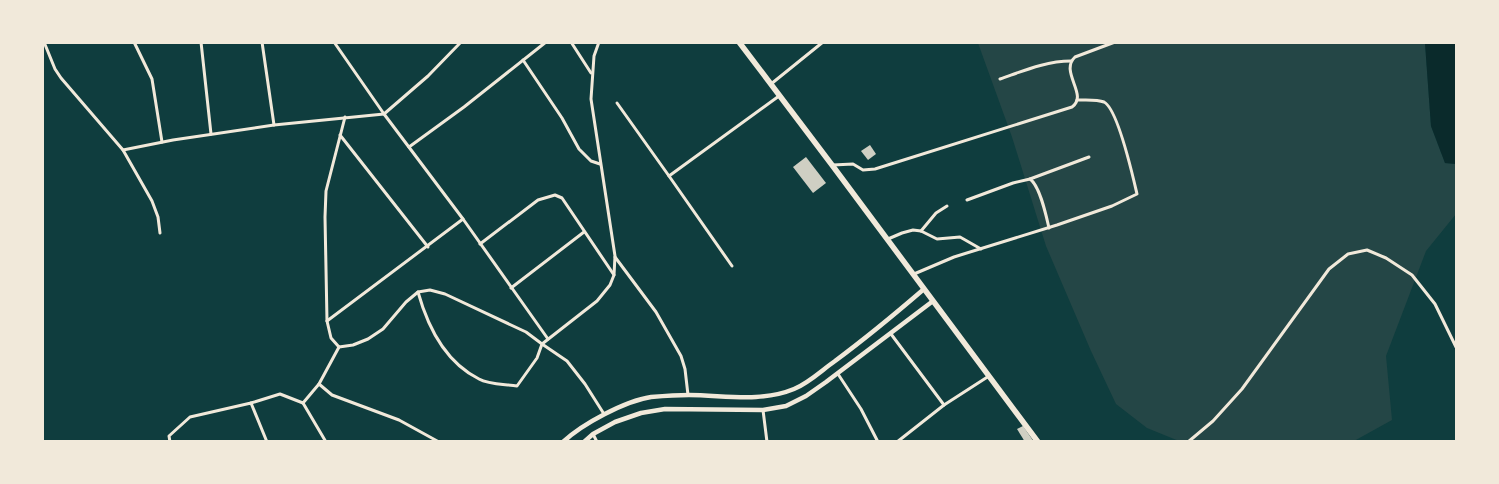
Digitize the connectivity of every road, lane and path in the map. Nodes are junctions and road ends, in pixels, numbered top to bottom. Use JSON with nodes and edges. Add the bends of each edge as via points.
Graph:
{"nodes":[{"id":1,"x":44,"y":42,"type":"edge"},
{"id":2,"x":134,"y":42,"type":"edge"},
{"id":3,"x":202,"y":42,"type":"edge"},
{"id":4,"x":262,"y":42,"type":"edge"},
{"id":5,"x":334,"y":42,"type":"edge"},
{"id":6,"x":461,"y":42,"type":"edge"},
{"id":7,"x":546,"y":42,"type":"edge"},
{"id":8,"x":571,"y":42,"type":"edge"},
{"id":9,"x":599,"y":42,"type":"edge"},
{"id":10,"x":739,"y":42,"type":"edge"},
{"id":11,"x":824,"y":42,"type":"edge"},
{"id":12,"x":1115,"y":42,"type":"edge"},
{"id":13,"x":523,"y":60,"type":"junction"},
{"id":14,"x":1071,"y":61,"type":"junction"},
{"id":15,"x":592,"y":74,"type":"junction"},
{"id":16,"x":1000,"y":80,"type":"dead end"},
{"id":17,"x":771,"y":84,"type":"junction"},
{"id":18,"x":780,"y":96,"type":"junction"},
{"id":19,"x":1077,"y":100,"type":"junction"},
{"id":20,"x":617,"y":103,"type":"dead end"},
{"id":21,"x":384,"y":114,"type":"junction"},
{"id":22,"x":345,"y":117,"type":"junction"},
{"id":23,"x":274,"y":125,"type":"junction"},
{"id":24,"x":211,"y":134,"type":"junction"},
{"id":25,"x":340,"y":135,"type":"junction"},
{"id":26,"x":162,"y":142,"type":"junction"},
{"id":27,"x":409,"y":147,"type":"junction"},
{"id":28,"x":123,"y":150,"type":"junction"},
{"id":29,"x":1088,"y":157,"type":"dead end"},
{"id":30,"x":600,"y":164,"type":"junction"},
{"id":31,"x":832,"y":165,"type":"junction"},
{"id":32,"x":669,"y":176,"type":"junction"},
{"id":33,"x":1030,"y":179,"type":"junction"},
{"id":34,"x":967,"y":200,"type":"dead end"},
{"id":35,"x":947,"y":206,"type":"dead end"},
{"id":36,"x":463,"y":219,"type":"junction"},
{"id":37,"x":1049,"y":228,"type":"junction"},
{"id":38,"x":921,"y":231,"type":"junction"},
{"id":39,"x":584,"y":232,"type":"junction"},
{"id":40,"x":160,"y":233,"type":"dead end"},
{"id":41,"x":887,"y":239,"type":"junction"},
{"id":42,"x":480,"y":244,"type":"junction"},
{"id":43,"x":428,"y":246,"type":"junction"},
{"id":44,"x":981,"y":249,"type":"junction"},
{"id":45,"x":615,"y":256,"type":"junction"},
{"id":46,"x":732,"y":266,"type":"dead end"},
{"id":47,"x":913,"y":274,"type":"junction"},
{"id":48,"x":614,"y":275,"type":"junction"},
{"id":49,"x":511,"y":288,"type":"junction"},
{"id":50,"x":924,"y":289,"type":"junction"},
{"id":51,"x":418,"y":292,"type":"junction"},
{"id":52,"x":933,"y":301,"type":"junction"},
{"id":53,"x":327,"y":321,"type":"junction"},
{"id":54,"x":890,"y":334,"type":"junction"},
{"id":55,"x":548,"y":339,"type":"junction"},
{"id":56,"x":542,"y":344,"type":"junction"},
{"id":57,"x":339,"y":347,"type":"junction"},
{"id":58,"x":1456,"y":347,"type":"edge"},
{"id":59,"x":838,"y":374,"type":"junction"},
{"id":60,"x":989,"y":376,"type":"junction"},
{"id":61,"x":319,"y":384,"type":"junction"},
{"id":62,"x":688,"y":395,"type":"junction"},
{"id":63,"x":251,"y":402,"type":"junction"},
{"id":64,"x":303,"y":403,"type":"junction"},
{"id":65,"x":944,"y":405,"type":"junction"},
{"id":66,"x":763,"y":410,"type":"junction"},
{"id":67,"x":604,"y":415,"type":"junction"},
{"id":68,"x":593,"y":434,"type":"junction"},
{"id":69,"x":170,"y":442,"type":"edge"},
{"id":70,"x":267,"y":442,"type":"edge"},
{"id":71,"x":326,"y":442,"type":"edge"},
{"id":72,"x":439,"y":442,"type":"edge"},
{"id":73,"x":563,"y":442,"type":"edge"},
{"id":74,"x":584,"y":442,"type":"edge"},
{"id":75,"x":597,"y":442,"type":"edge"},
{"id":76,"x":767,"y":442,"type":"edge"},
{"id":77,"x":878,"y":442,"type":"edge"},
{"id":78,"x":897,"y":442,"type":"edge"},
{"id":79,"x":1038,"y":442,"type":"edge"},
{"id":80,"x":1188,"y":442,"type":"edge"}],
"edges":[{"from":1,"to":28,"type":"street","via":[[61,78]]},
{"from":2,"to":26,"type":"street","via":[[152,79]]},
{"from":3,"to":24,"type":"street"},
{"from":4,"to":23,"type":"street"},
{"from":5,"to":21,"type":"street"},
{"from":6,"to":21,"type":"street"},
{"from":7,"to":13,"type":"street"},
{"from":8,"to":15,"type":"street"},
{"from":9,"to":15,"type":"street"},
{"from":10,"to":17,"type":"highway"},
{"from":11,"to":17,"type":"street"},
{"from":12,"to":14,"type":"street"},
{"from":13,"to":27,"type":"street"},
{"from":13,"to":30,"type":"street","via":[[578,148],[591,161]]},
{"from":14,"to":16,"type":"street","via":[[1025,70]]},
{"from":14,"to":19,"type":"street","via":[[1069,67]]},
{"from":15,"to":30,"type":"street"},
{"from":17,"to":18,"type":"highway"},
{"from":18,"to":31,"type":"highway"},
{"from":18,"to":32,"type":"street"},
{"from":19,"to":31,"type":"street","via":[[1072,108],[875,169],[863,170],[853,164]]},
{"from":19,"to":37,"type":"street","via":[[1104,102],[1111,109],[1137,194]]},
{"from":20,"to":32,"type":"street"},
{"from":21,"to":22,"type":"street"},
{"from":21,"to":27,"type":"street"},
{"from":22,"to":23,"type":"street"},
{"from":22,"to":25,"type":"street"},
{"from":23,"to":24,"type":"street"},
{"from":24,"to":26,"type":"street"},
{"from":25,"to":43,"type":"street"},
{"from":25,"to":53,"type":"street","via":[[326,191]]},
{"from":26,"to":28,"type":"street"},
{"from":27,"to":36,"type":"street"},
{"from":28,"to":40,"type":"street","via":[[152,201]]},
{"from":29,"to":33,"type":"street"},
{"from":30,"to":45,"type":"street"},
{"from":31,"to":41,"type":"highway"},
{"from":32,"to":46,"type":"street"},
{"from":33,"to":34,"type":"street"},
{"from":33,"to":37,"type":"street","via":[[1034,181]]},
{"from":35,"to":38,"type":"street","via":[[936,213]]},
{"from":36,"to":42,"type":"street"},
{"from":36,"to":43,"type":"street"},
{"from":37,"to":44,"type":"street"},
{"from":38,"to":41,"type":"street","via":[[913,230]]},
{"from":38,"to":44,"type":"street","via":[[937,239],[960,238]]},
{"from":39,"to":42,"type":"street","via":[[562,198],[555,195],[538,200]]},
{"from":39,"to":48,"type":"street"},
{"from":39,"to":49,"type":"street"},
{"from":41,"to":47,"type":"highway"},
{"from":42,"to":49,"type":"street"},
{"from":43,"to":53,"type":"street"},
{"from":44,"to":47,"type":"street"},
{"from":45,"to":48,"type":"street"},
{"from":45,"to":62,"type":"street","via":[[656,312],[681,356]]},
{"from":47,"to":50,"type":"highway"},
{"from":48,"to":55,"type":"street","via":[[597,300]]},
{"from":49,"to":55,"type":"street"},
{"from":50,"to":52,"type":"highway"},
{"from":50,"to":62,"type":"main road","via":[[871,333],[795,388],[748,398]]},
{"from":51,"to":56,"type":"street","via":[[430,290],[445,294],[526,332]]},
{"from":51,"to":56,"type":"street","via":[[439,344],[456,364],[480,380],[517,386],[537,358]]},
{"from":51,"to":57,"type":"street","via":[[368,340]]},
{"from":52,"to":54,"type":"main road"},
{"from":52,"to":60,"type":"highway"},
{"from":53,"to":57,"type":"street","via":[[331,338]]},
{"from":54,"to":59,"type":"main road"},
{"from":54,"to":65,"type":"street"},
{"from":55,"to":56,"type":"street"},
{"from":56,"to":67,"type":"street","via":[[567,361]]},
{"from":57,"to":61,"type":"street"},
{"from":58,"to":80,"type":"street","via":[[1435,304],[1412,275],[1367,250],[1348,254],[1328,269],[1242,389],[1213,421]]},
{"from":59,"to":66,"type":"main road","via":[[786,406]]},
{"from":59,"to":77,"type":"street"},
{"from":60,"to":65,"type":"street"},
{"from":60,"to":79,"type":"highway"},
{"from":61,"to":64,"type":"street"},
{"from":61,"to":72,"type":"street","via":[[332,395],[399,420]]},
{"from":62,"to":67,"type":"main road","via":[[649,398]]},
{"from":63,"to":64,"type":"street","via":[[280,394]]},
{"from":63,"to":69,"type":"street","via":[[190,417],[169,436]]},
{"from":63,"to":70,"type":"street"},
{"from":64,"to":71,"type":"street"},
{"from":65,"to":78,"type":"street"},
{"from":66,"to":68,"type":"main road","via":[[665,409],[615,422]]},
{"from":66,"to":76,"type":"street"},
{"from":67,"to":73,"type":"main road","via":[[573,432]]},
{"from":68,"to":74,"type":"main road"},
{"from":68,"to":75,"type":"street"}]}
